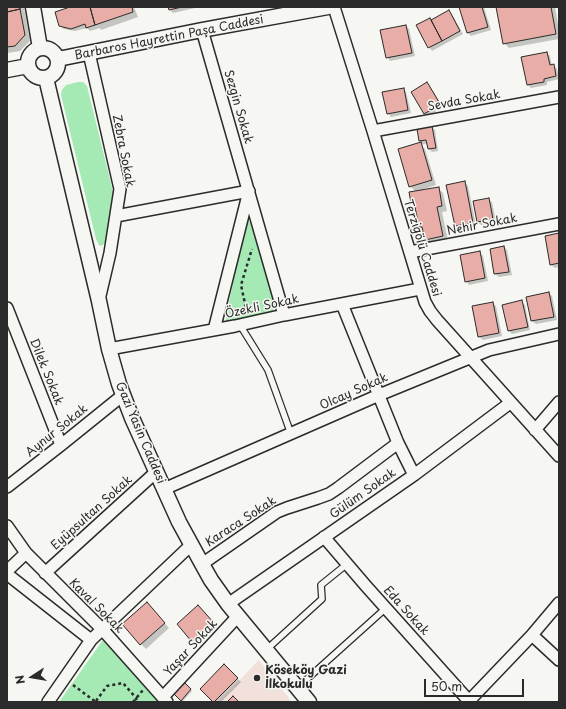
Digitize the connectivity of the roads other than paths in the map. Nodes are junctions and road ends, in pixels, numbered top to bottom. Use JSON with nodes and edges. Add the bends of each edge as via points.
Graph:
{"nodes":[{"id":1,"x":33,"y":7,"type":"edge"},
{"id":2,"x":328,"y":7,"type":"edge"},
{"id":3,"x":334,"y":7,"type":"edge"},
{"id":4,"x":202,"y":30,"type":"junction"},
{"id":5,"x":40,"y":48,"type":"junction"},
{"id":6,"x":89,"y":53,"type":"junction"},
{"id":7,"x":58,"y":60,"type":"junction"},
{"id":8,"x":28,"y":66,"type":"junction"},
{"id":9,"x":7,"y":70,"type":"edge"},
{"id":10,"x":46,"y":78,"type":"junction"},
{"id":11,"x":559,"y":97,"type":"edge"},
{"id":12,"x":373,"y":131,"type":"junction"},
{"id":13,"x":249,"y":191,"type":"junction"},
{"id":14,"x":116,"y":216,"type":"junction"},
{"id":15,"x":559,"y":224,"type":"edge"},
{"id":16,"x":410,"y":252,"type":"junction"},
{"id":17,"x":420,"y":289,"type":"junction"},
{"id":18,"x":99,"y":301,"type":"junction"},
{"id":19,"x":342,"y":304,"type":"junction"},
{"id":20,"x":7,"y":308,"type":"edge"},
{"id":21,"x":284,"y":315,"type":"junction"},
{"id":22,"x":244,"y":321,"type":"junction"},
{"id":23,"x":11,"y":330,"type":"edge"},
{"id":24,"x":214,"y":330,"type":"junction"},
{"id":25,"x":559,"y":334,"type":"edge"},
{"id":26,"x":109,"y":349,"type":"junction"},
{"id":27,"x":470,"y":357,"type":"junction"},
{"id":28,"x":123,"y":395,"type":"junction"},
{"id":29,"x":379,"y":395,"type":"junction"},
{"id":30,"x":559,"y":402,"type":"edge"},
{"id":31,"x":510,"y":403,"type":"junction"},
{"id":32,"x":535,"y":430,"type":"junction"},
{"id":33,"x":291,"y":434,"type":"junction"},
{"id":34,"x":398,"y":443,"type":"junction"},
{"id":35,"x":61,"y":446,"type":"junction"},
{"id":36,"x":559,"y":456,"type":"edge"},
{"id":37,"x":156,"y":472,"type":"junction"},
{"id":38,"x":414,"y":475,"type":"junction"},
{"id":39,"x":7,"y":487,"type":"edge"},
{"id":40,"x":164,"y":489,"type":"junction"},
{"id":41,"x":7,"y":526,"type":"edge"},
{"id":42,"x":324,"y":537,"type":"junction"},
{"id":43,"x":192,"y":546,"type":"junction"},
{"id":44,"x":26,"y":553,"type":"junction"},
{"id":45,"x":202,"y":564,"type":"junction"},
{"id":46,"x":347,"y":564,"type":"junction"},
{"id":47,"x":7,"y":571,"type":"edge"},
{"id":48,"x":45,"y":573,"type":"junction"},
{"id":49,"x":7,"y":574,"type":"edge"},
{"id":50,"x":559,"y":603,"type":"edge"},
{"id":51,"x":228,"y":604,"type":"junction"},
{"id":52,"x":386,"y":608,"type":"junction"},
{"id":53,"x":238,"y":616,"type":"junction"},
{"id":54,"x":103,"y":630,"type":"junction"},
{"id":55,"x":532,"y":635,"type":"junction"},
{"id":56,"x":91,"y":640,"type":"junction"},
{"id":57,"x":266,"y":650,"type":"junction"},
{"id":58,"x":559,"y":660,"type":"edge"},
{"id":59,"x":297,"y":688,"type":"junction"},
{"id":60,"x":165,"y":699,"type":"edge"},
{"id":61,"x":48,"y":702,"type":"edge"},
{"id":62,"x":308,"y":702,"type":"edge"},
{"id":63,"x":469,"y":702,"type":"edge"}],
"edges":[{"from":1,"to":5,"type":"street"},
{"from":2,"to":4,"type":"street","name":"Barbaros Hayrettin Paşa Caddesi"},
{"from":3,"to":12,"type":"street","name":"Terzigölü Caddesi"},
{"from":4,"to":6,"type":"street","name":"Barbaros Hayrettin Paşa Caddesi"},
{"from":4,"to":13,"type":"street","name":"Sezgin Sokak"},
{"from":5,"to":7,"type":"street","via":[[48,48]]},
{"from":5,"to":8,"type":"street","via":[[33,51]]},
{"from":6,"to":7,"type":"street","name":"Barbaros Hayrettin Paşa Caddesi"},
{"from":6,"to":14,"type":"street","name":"Zebra Sokak","via":[[120,189]]},
{"from":7,"to":10,"type":"street","via":[[57,69]]},
{"from":8,"to":9,"type":"street"},
{"from":8,"to":10,"type":"street","via":[[33,74]]},
{"from":10,"to":18,"type":"street","name":"Gazi Yasin Caddesi"},
{"from":11,"to":12,"type":"street","name":"Sevda Sokak"},
{"from":12,"to":16,"type":"street","name":"Terzigölü Caddesi"},
{"from":13,"to":14,"type":"street"},
{"from":13,"to":21,"type":"street","name":"Sezgin Sokak"},
{"from":13,"to":24,"type":"street"},
{"from":14,"to":18,"type":"street","name":"Zebra Sokak"},
{"from":15,"to":16,"type":"street","name":"Nehir Sokak"},
{"from":16,"to":17,"type":"street","name":"Terzigölü Caddesi"},
{"from":17,"to":19,"type":"street","name":"Özekli Sokak"},
{"from":17,"to":27,"type":"street","name":"Terzigölü Caddesi","via":[[430,312]]},
{"from":18,"to":26,"type":"street","name":"Gazi Yasin Caddesi"},
{"from":19,"to":21,"type":"street","name":"Özekli Sokak"},
{"from":19,"to":29,"type":"street"},
{"from":20,"to":23,"type":"street","name":"Dilek Sokak"},
{"from":21,"to":22,"type":"street","name":"Özekli Sokak"},
{"from":22,"to":24,"type":"street","name":"Özekli Sokak"},
{"from":22,"to":33,"type":"lane","via":[[268,370]]},
{"from":23,"to":35,"type":"street","name":"Dilek Sokak"},
{"from":24,"to":26,"type":"street","name":"Özekli Sokak"},
{"from":25,"to":27,"type":"street","name":"Olcay Sokak","via":[[489,350]]},
{"from":26,"to":28,"type":"street","name":"Gazi Yasin Caddesi"},
{"from":27,"to":29,"type":"street","name":"Olcay Sokak"},
{"from":27,"to":31,"type":"street","name":"Terzigölü Caddesi"},
{"from":28,"to":35,"type":"street","name":"Aynur Sokak"},
{"from":28,"to":37,"type":"street","name":"Gazi Yasin Caddesi"},
{"from":29,"to":33,"type":"street","name":"Olcay Sokak"},
{"from":29,"to":34,"type":"street"},
{"from":30,"to":32,"type":"street"},
{"from":31,"to":32,"type":"street","name":"Terzigölü Caddesi"},
{"from":31,"to":38,"type":"street","name":"Gülüm Sokak"},
{"from":32,"to":36,"type":"street","name":"Terzigölü Caddesi"},
{"from":33,"to":40,"type":"street","name":"Olcay Sokak"},
{"from":34,"to":38,"type":"street"},
{"from":34,"to":45,"type":"street","name":"Karaca Sokak","via":[[329,494],[277,512]]},
{"from":35,"to":39,"type":"street","name":"Aynur Sokak"},
{"from":37,"to":40,"type":"street","name":"Gazi Yasin Caddesi"},
{"from":37,"to":48,"type":"street","name":"Eyüpsultan Sokak"},
{"from":38,"to":42,"type":"street","name":"Gülüm Sokak"},
{"from":40,"to":43,"type":"street","name":"Gazi Yasin Caddesi"},
{"from":41,"to":44,"type":"street","name":"Kaval Sokak"},
{"from":42,"to":46,"type":"street","name":"Eda Sokak"},
{"from":42,"to":51,"type":"street","name":"Gülüm Sokak"},
{"from":43,"to":45,"type":"street","name":"Gazi Yasin Caddesi"},
{"from":43,"to":54,"type":"street"},
{"from":44,"to":47,"type":"street"},
{"from":44,"to":48,"type":"street","name":"Kaval Sokak"},
{"from":45,"to":51,"type":"street","name":"Gazi Yasin Caddesi"},
{"from":46,"to":52,"type":"street","name":"Eda Sokak"},
{"from":46,"to":57,"type":"lane","via":[[321,585],[322,599]]},
{"from":48,"to":54,"type":"street","name":"Kaval Sokak"},
{"from":49,"to":56,"type":"street"},
{"from":50,"to":55,"type":"street"},
{"from":51,"to":53,"type":"street","name":"Gazi Yasin Caddesi"},
{"from":52,"to":59,"type":"lane"},
{"from":52,"to":63,"type":"street","name":"Eda Sokak"},
{"from":53,"to":57,"type":"street","name":"Gazi Yasin Caddesi"},
{"from":53,"to":60,"type":"street","name":"Yaşar Sokak"},
{"from":54,"to":56,"type":"street"},
{"from":54,"to":60,"type":"street","name":"Kaval Sokak"},
{"from":55,"to":58,"type":"street"},
{"from":55,"to":63,"type":"street"},
{"from":56,"to":61,"type":"street"},
{"from":57,"to":59,"type":"street","name":"Gazi Yasin Caddesi"},
{"from":59,"to":62,"type":"street","name":"Gazi Yasin Caddesi"}]}
